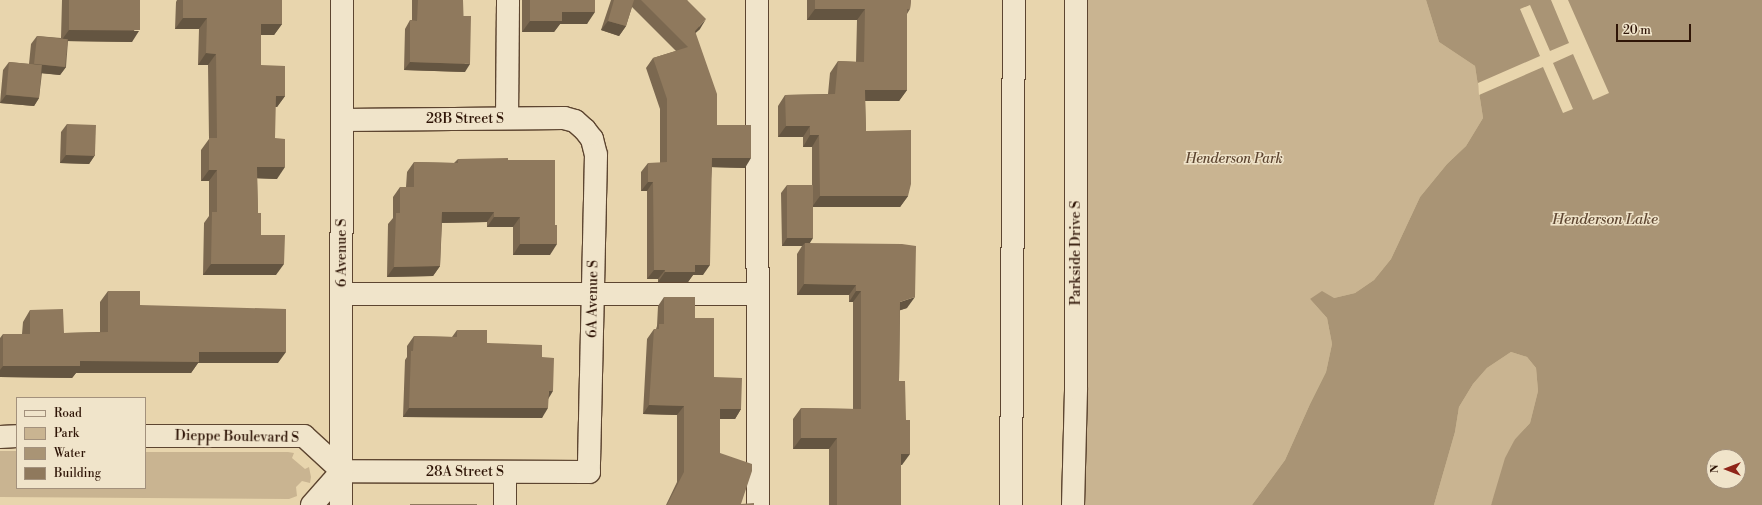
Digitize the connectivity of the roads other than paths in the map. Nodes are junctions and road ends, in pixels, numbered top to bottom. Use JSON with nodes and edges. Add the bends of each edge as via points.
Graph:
{"nodes":[{"id":1,"x":342,"y":0,"type":"edge"},
{"id":2,"x":508,"y":0,"type":"edge"},
{"id":3,"x":757,"y":0,"type":"edge"},
{"id":4,"x":1014,"y":0,"type":"edge"},
{"id":5,"x":1076,"y":0,"type":"edge"},
{"id":6,"x":507,"y":118,"type":"junction"},
{"id":7,"x":342,"y":120,"type":"junction"},
{"id":8,"x":585,"y":130,"type":"joint"},
{"id":9,"x":342,"y":294,"type":"junction"},
{"id":10,"x":594,"y":294,"type":"junction"},
{"id":11,"x":758,"y":294,"type":"junction"},
{"id":12,"x":0,"y":436,"type":"edge"},
{"id":13,"x":16,"y":436,"type":"edge"},
{"id":14,"x":146,"y":436,"type":"edge"},
{"id":15,"x":342,"y":471,"type":"junction"},
{"id":16,"x":504,"y":472,"type":"junction"},
{"id":17,"x":589,"y":472,"type":"joint"},
{"id":18,"x":312,"y":505,"type":"edge"},
{"id":19,"x":341,"y":505,"type":"edge"},
{"id":20,"x":505,"y":505,"type":"edge"},
{"id":21,"x":758,"y":505,"type":"edge"},
{"id":22,"x":1011,"y":505,"type":"edge"},
{"id":23,"x":1073,"y":505,"type":"edge"}],
"edges":[{"from":1,"to":7,"type":"street","name":"6 Avenue S"},
{"from":2,"to":6,"type":"street"},
{"from":3,"to":11,"type":"street"},
{"from":4,"to":22,"type":"street"},
{"from":5,"to":23,"type":"street","name":"Parkside Drive S","via":[[1076,388]]},
{"from":6,"to":7,"type":"street","name":"28B Street S"},
{"from":6,"to":8,"type":"street","name":"28B Street S","via":[[564,118],[575,121]]},
{"from":7,"to":9,"type":"street","name":"6 Avenue S"},
{"from":8,"to":10,"type":"street","name":"6A Avenue S","via":[[592,139],[596,155]]},
{"from":9,"to":10,"type":"street"},
{"from":9,"to":15,"type":"street","name":"6 Avenue S"},
{"from":10,"to":11,"type":"street"},
{"from":10,"to":17,"type":"street","name":"6A Avenue S"},
{"from":11,"to":21,"type":"street"},
{"from":12,"to":13,"type":"street"},
{"from":14,"to":15,"type":"street","name":"Dieppe Boulevard S","via":[[304,436]]},
{"from":15,"to":16,"type":"street","name":"28A Street S"},
{"from":15,"to":18,"type":"street"},
{"from":15,"to":19,"type":"street","name":"6 Avenue S"},
{"from":16,"to":17,"type":"street","name":"28A Street S"},
{"from":16,"to":20,"type":"street"}]}
